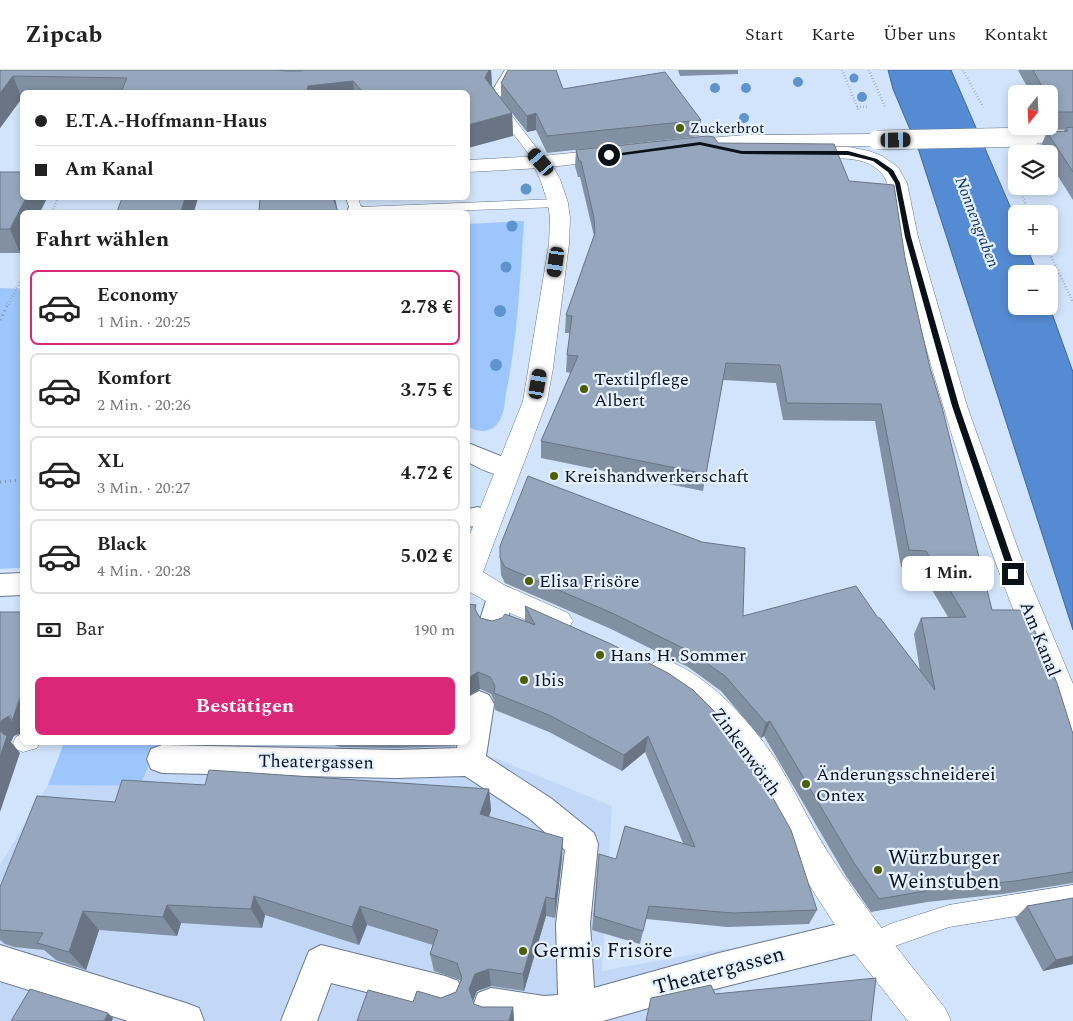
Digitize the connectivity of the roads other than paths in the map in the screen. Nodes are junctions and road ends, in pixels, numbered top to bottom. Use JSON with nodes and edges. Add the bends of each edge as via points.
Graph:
{"nodes":[{"id":1,"x":510,"y":70,"type":"edge"},
{"id":2,"x":1073,"y":136,"type":"edge"},
{"id":3,"x":700,"y":144,"type":"junction"},
{"id":4,"x":665,"y":149,"type":"edge"},
{"id":5,"x":629,"y":153,"type":"edge"},
{"id":6,"x":541,"y":162,"type":"junction"},
{"id":7,"x":470,"y":166,"type":"edge"},
{"id":8,"x":558,"y":203,"type":"junction"},
{"id":9,"x":355,"y":207,"type":"edge"},
{"id":10,"x":470,"y":453,"type":"edge"},
{"id":11,"x":509,"y":469,"type":"junction"},
{"id":12,"x":470,"y":580,"type":"edge"},
{"id":13,"x":20,"y":584,"type":"edge"},
{"id":14,"x":0,"y":585,"type":"edge"},
{"id":15,"x":584,"y":632,"type":"edge"},
{"id":16,"x":642,"y":661,"type":"edge"},
{"id":17,"x":480,"y":704,"type":"dead end"},
{"id":18,"x":1073,"y":721,"type":"edge"},
{"id":19,"x":162,"y":759,"type":"dead end"},
{"id":20,"x":470,"y":762,"type":"junction"},
{"id":21,"x":1073,"y":896,"type":"edge"},
{"id":22,"x":866,"y":941,"type":"junction"},
{"id":23,"x":0,"y":963,"type":"edge"},
{"id":24,"x":445,"y":994,"type":"edge"},
{"id":25,"x":491,"y":1006,"type":"edge"},
{"id":26,"x":577,"y":1016,"type":"edge"},
{"id":27,"x":186,"y":1021,"type":"edge"},
{"id":28,"x":299,"y":1021,"type":"edge"},
{"id":29,"x":932,"y":1021,"type":"edge"}],
"edges":[{"from":1,"to":6,"type":"lane","via":[[493,99]]},
{"from":2,"to":3,"type":"street","bridge":true},
{"from":3,"to":4,"type":"street"},
{"from":3,"to":18,"type":"street","name":"Am Kanal","via":[[742,152],[848,153],[875,160],[891,171],[897,183],[908,237],[955,406],[1013,574]]},
{"from":5,"to":6,"type":"street"},
{"from":6,"to":7,"type":"street"},
{"from":6,"to":8,"type":"street"},
{"from":8,"to":9,"type":"lane"},
{"from":8,"to":11,"type":"street","via":[[558,244],[535,401]]},
{"from":10,"to":11,"type":"street"},
{"from":11,"to":12,"type":"street","via":[[470,566]]},
{"from":12,"to":15,"type":"street","via":[[496,611]]},
{"from":13,"to":14,"type":"street"},
{"from":16,"to":22,"type":"street","name":"Zinkenwörth","via":[[676,678],[710,702],[740,738],[772,783],[816,865]]},
{"from":17,"to":20,"type":"street"},
{"from":19,"to":20,"type":"street","name":"Theatergassen","via":[[396,764]]},
{"from":20,"to":26,"type":"street","via":[[541,809],[582,844],[573,924]]},
{"from":21,"to":22,"type":"lane","via":[[949,916]]},
{"from":22,"to":26,"type":"street","name":"Theatergassen","via":[[724,968]]},
{"from":22,"to":29,"type":"street","name":"Zinkenwörth"},
{"from":23,"to":27,"type":"street"},
{"from":24,"to":28,"type":"street","via":[[321,963]]},
{"from":25,"to":26,"type":"street","name":"Theatergassen"}]}
